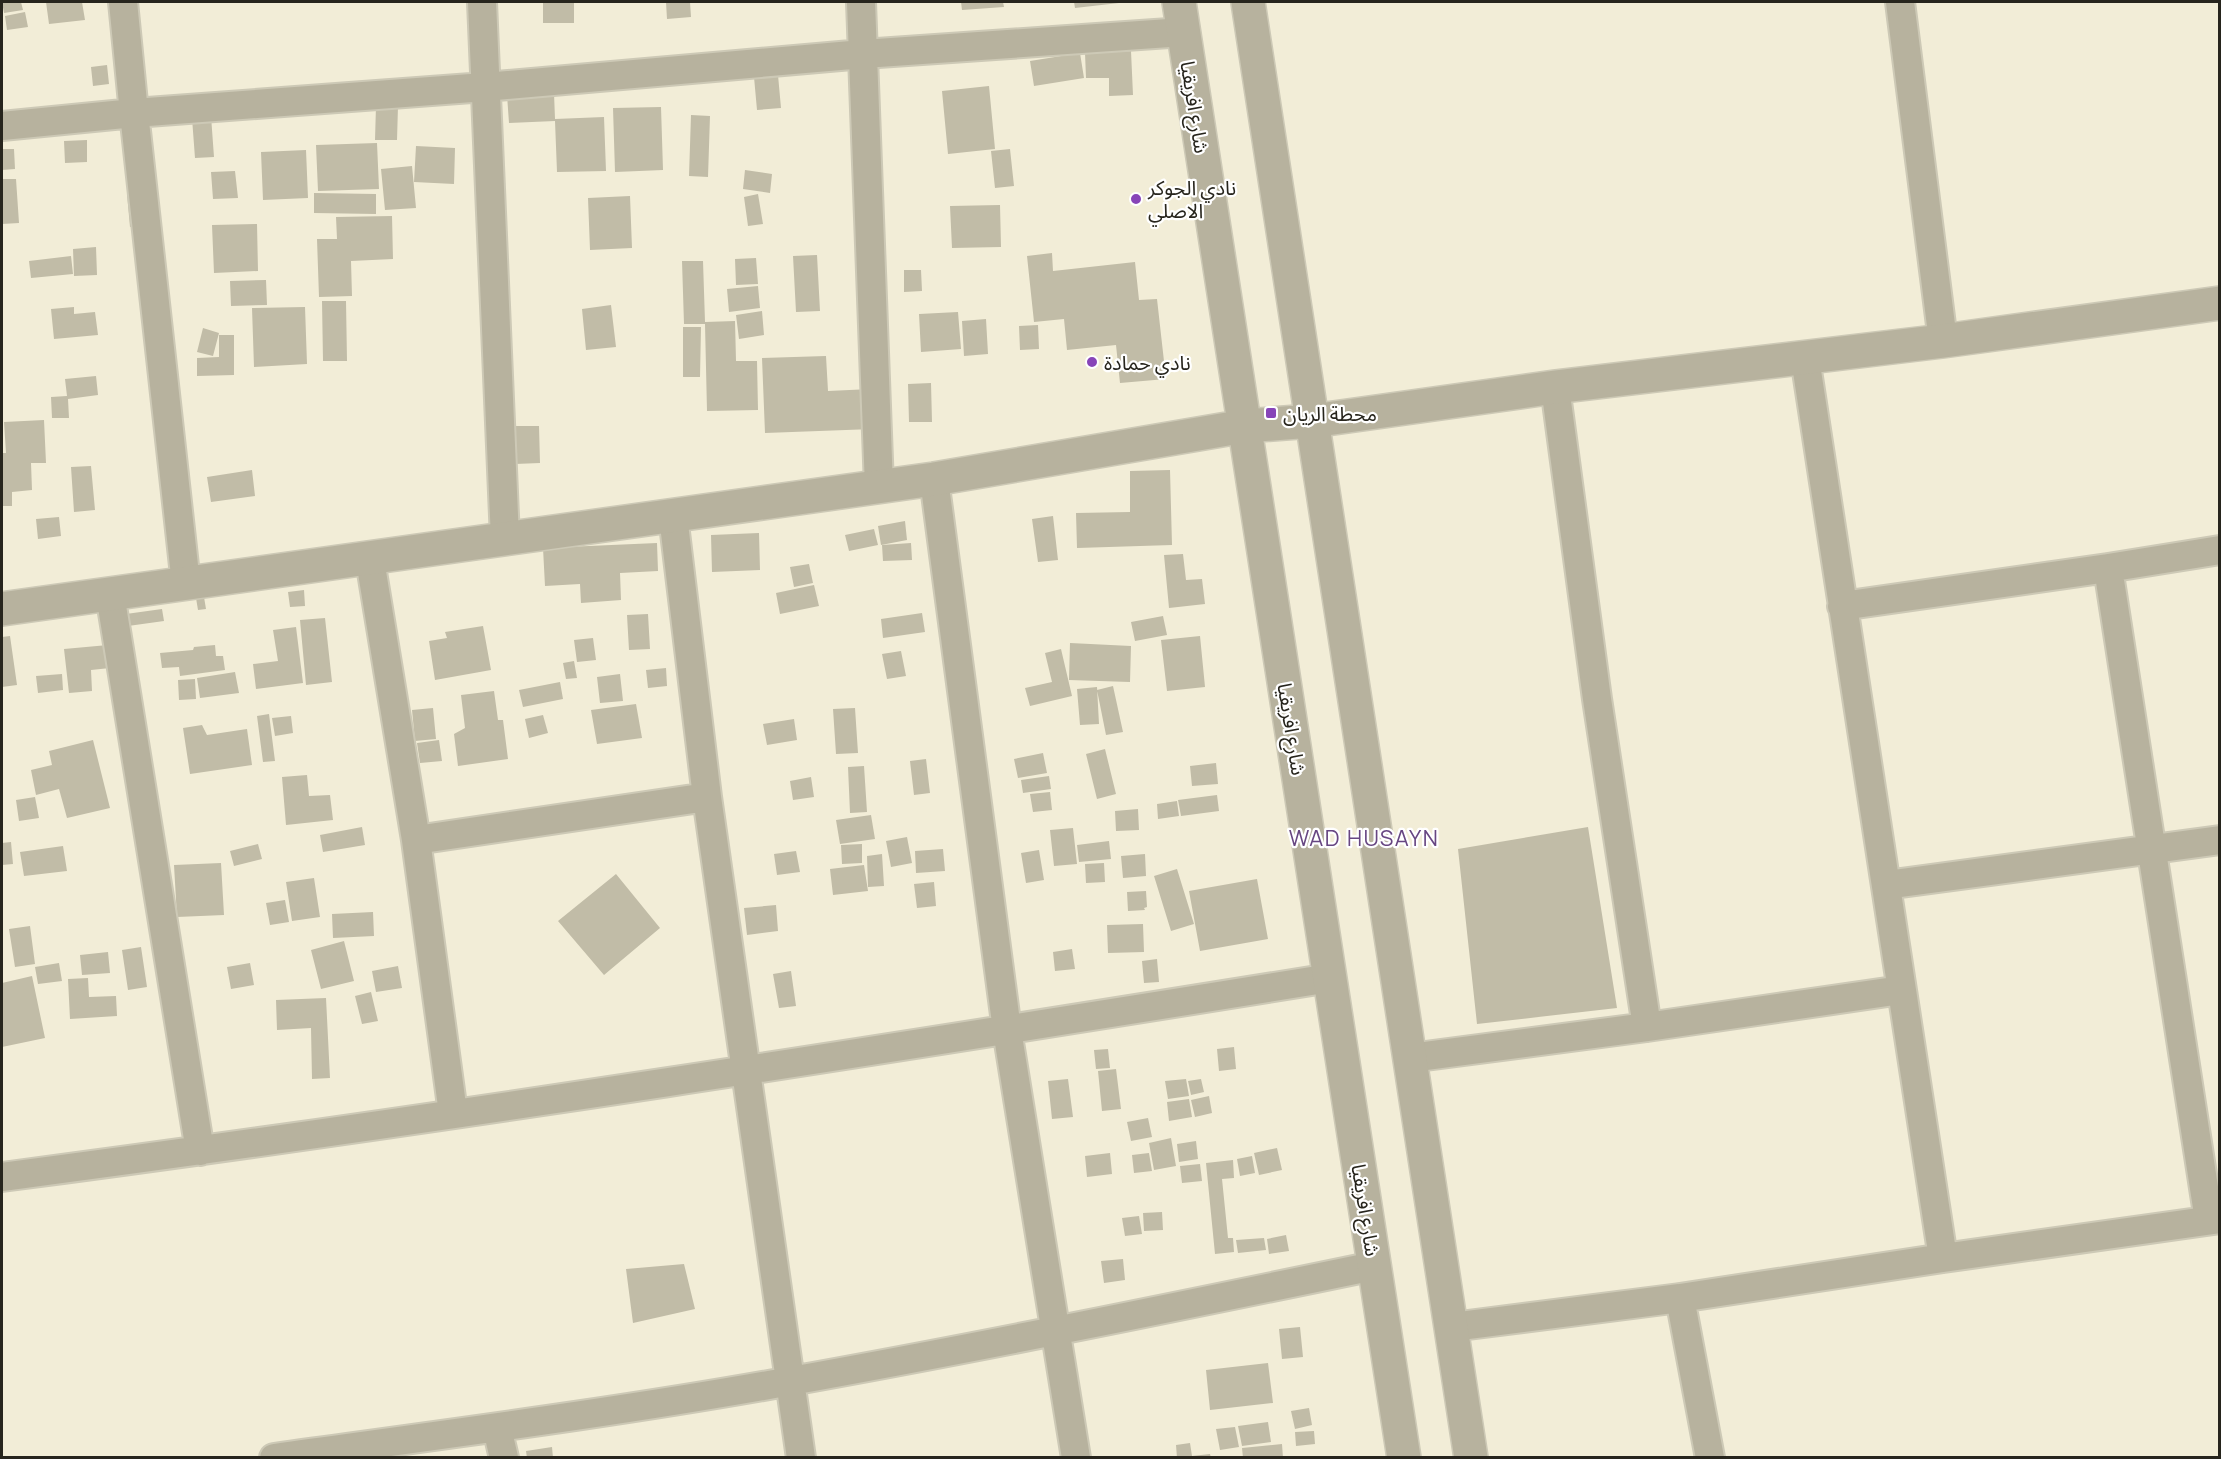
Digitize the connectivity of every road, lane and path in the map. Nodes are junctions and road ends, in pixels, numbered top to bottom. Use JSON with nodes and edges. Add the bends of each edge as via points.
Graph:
{"nodes":[{"id":1,"x":123,"y":2,"type":"edge"},
{"id":2,"x":482,"y":2,"type":"edge"},
{"id":3,"x":861,"y":2,"type":"edge"},
{"id":4,"x":1248,"y":2,"type":"edge"},
{"id":5,"x":1900,"y":2,"type":"edge"},
{"id":6,"x":1182,"y":17,"type":"edge"},
{"id":7,"x":863,"y":54,"type":"junction"},
{"id":8,"x":485,"y":87,"type":"junction"},
{"id":9,"x":134,"y":113,"type":"junction"},
{"id":10,"x":2,"y":126,"type":"edge"},
{"id":11,"x":2220,"y":303,"type":"edge"},
{"id":12,"x":1943,"y":341,"type":"junction"},
{"id":13,"x":1805,"y":358,"type":"junction"},
{"id":14,"x":1555,"y":387,"type":"junction"},
{"id":15,"x":1312,"y":421,"type":"junction"},
{"id":16,"x":1245,"y":426,"type":"junction"},
{"id":17,"x":934,"y":479,"type":"junction"},
{"id":18,"x":879,"y":487,"type":"junction"},
{"id":19,"x":673,"y":516,"type":"junction"},
{"id":20,"x":505,"y":539,"type":"junction"},
{"id":21,"x":2220,"y":550,"type":"edge"},
{"id":22,"x":370,"y":560,"type":"junction"},
{"id":23,"x":2108,"y":568,"type":"junction"},
{"id":24,"x":186,"y":584,"type":"junction"},
{"id":25,"x":110,"y":594,"type":"junction"},
{"id":26,"x":1842,"y":606,"type":"junction"},
{"id":27,"x":2,"y":609,"type":"edge"},
{"id":28,"x":707,"y":797,"type":"junction"},
{"id":29,"x":416,"y":840,"type":"junction"},
{"id":30,"x":2220,"y":840,"type":"edge"},
{"id":31,"x":2150,"y":849,"type":"junction"},
{"id":32,"x":1886,"y":885,"type":"junction"},
{"id":33,"x":1330,"y":978,"type":"junction"},
{"id":34,"x":1901,"y":990,"type":"junction"},
{"id":35,"x":1647,"y":1027,"type":"junction"},
{"id":36,"x":1007,"y":1030,"type":"junction"},
{"id":37,"x":1410,"y":1058,"type":"junction"},
{"id":38,"x":745,"y":1071,"type":"junction"},
{"id":39,"x":453,"y":1113,"type":"junction"},
{"id":40,"x":200,"y":1151,"type":"junction"},
{"id":41,"x":2,"y":1178,"type":"edge"},
{"id":42,"x":2214,"y":1219,"type":"edge"},
{"id":43,"x":1943,"y":1258,"type":"junction"},
{"id":44,"x":1374,"y":1266,"type":"junction"},
{"id":45,"x":1680,"y":1298,"type":"junction"},
{"id":46,"x":1452,"y":1328,"type":"junction"},
{"id":47,"x":1056,"y":1331,"type":"junction"},
{"id":48,"x":789,"y":1382,"type":"junction"},
{"id":49,"x":497,"y":1428,"type":"junction"},
{"id":50,"x":274,"y":1458,"type":"edge"},
{"id":51,"x":504,"y":1458,"type":"edge"},
{"id":52,"x":801,"y":1458,"type":"edge"},
{"id":53,"x":1076,"y":1458,"type":"edge"},
{"id":54,"x":1404,"y":1458,"type":"edge"},
{"id":55,"x":1472,"y":1458,"type":"edge"},
{"id":56,"x":1710,"y":1458,"type":"edge"}],
"edges":[{"from":1,"to":9,"type":"street"},
{"from":2,"to":8,"type":"street"},
{"from":3,"to":7,"type":"street"},
{"from":4,"to":15,"type":"street"},
{"from":5,"to":12,"type":"street"},
{"from":6,"to":7,"type":"street"},
{"from":6,"to":16,"type":"street","name":"شارع افريقيا"},
{"from":7,"to":8,"type":"street"},
{"from":7,"to":18,"type":"street"},
{"from":8,"to":9,"type":"street"},
{"from":8,"to":20,"type":"street"},
{"from":9,"to":10,"type":"street"},
{"from":9,"to":24,"type":"street"},
{"from":11,"to":12,"type":"street"},
{"from":12,"to":13,"type":"street"},
{"from":13,"to":14,"type":"street"},
{"from":13,"to":26,"type":"street"},
{"from":14,"to":15,"type":"street"},
{"from":14,"to":35,"type":"street"},
{"from":15,"to":16,"type":"street"},
{"from":15,"to":37,"type":"street"},
{"from":16,"to":17,"type":"street"},
{"from":16,"to":33,"type":"street","name":"شارع افريقيا"},
{"from":17,"to":18,"type":"street"},
{"from":17,"to":36,"type":"street"},
{"from":18,"to":19,"type":"street"},
{"from":19,"to":20,"type":"street"},
{"from":19,"to":28,"type":"street"},
{"from":20,"to":22,"type":"street"},
{"from":21,"to":23,"type":"street"},
{"from":22,"to":24,"type":"street"},
{"from":22,"to":29,"type":"street"},
{"from":23,"to":26,"type":"street"},
{"from":23,"to":31,"type":"street"},
{"from":24,"to":25,"type":"street"},
{"from":25,"to":27,"type":"street"},
{"from":25,"to":40,"type":"street"},
{"from":26,"to":32,"type":"street"},
{"from":28,"to":29,"type":"street"},
{"from":28,"to":38,"type":"street"},
{"from":29,"to":39,"type":"street"},
{"from":30,"to":31,"type":"street"},
{"from":31,"to":32,"type":"street"},
{"from":31,"to":42,"type":"street"},
{"from":32,"to":34,"type":"street"},
{"from":33,"to":36,"type":"street"},
{"from":33,"to":44,"type":"street","name":"شارع افريقيا"},
{"from":34,"to":35,"type":"street"},
{"from":34,"to":43,"type":"street"},
{"from":35,"to":37,"type":"street"},
{"from":36,"to":38,"type":"street"},
{"from":36,"to":47,"type":"street"},
{"from":37,"to":46,"type":"street"},
{"from":38,"to":39,"type":"street"},
{"from":38,"to":48,"type":"street"},
{"from":39,"to":40,"type":"street"},
{"from":40,"to":41,"type":"street"},
{"from":42,"to":43,"type":"street"},
{"from":43,"to":45,"type":"street"},
{"from":44,"to":47,"type":"street"},
{"from":44,"to":54,"type":"street","name":"شارع افريقيا"},
{"from":45,"to":46,"type":"street"},
{"from":45,"to":56,"type":"street"},
{"from":46,"to":55,"type":"street"},
{"from":47,"to":48,"type":"street"},
{"from":47,"to":53,"type":"street"},
{"from":48,"to":49,"type":"street"},
{"from":48,"to":52,"type":"street"},
{"from":49,"to":50,"type":"street"},
{"from":49,"to":51,"type":"street"}]}
